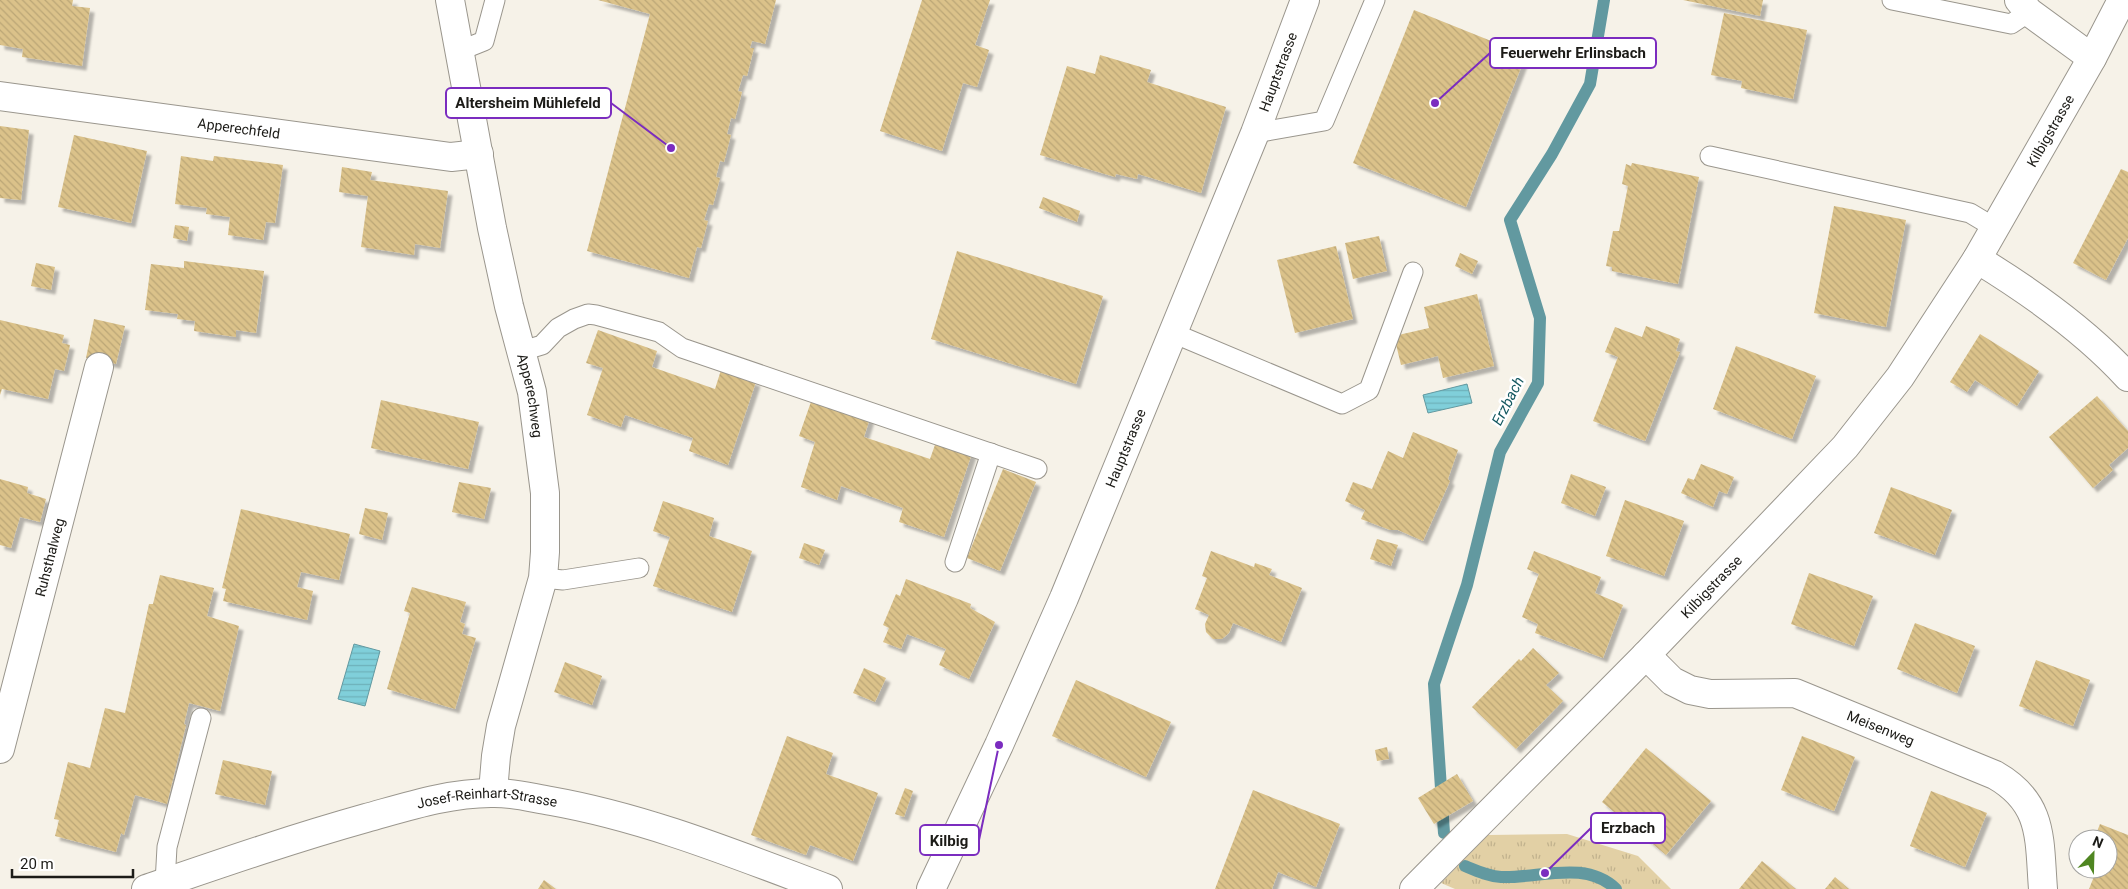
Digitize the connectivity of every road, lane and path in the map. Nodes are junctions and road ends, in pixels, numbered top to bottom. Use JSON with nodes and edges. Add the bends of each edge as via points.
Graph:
{"nodes":[{"id":1,"x":450,"y":0,"type":"edge"},
{"id":2,"x":495,"y":0,"type":"edge"},
{"id":3,"x":1305,"y":0,"type":"edge"},
{"id":4,"x":1375,"y":0,"type":"edge"},
{"id":5,"x":1892,"y":0,"type":"edge"},
{"id":6,"x":2122,"y":0,"type":"edge"},
{"id":7,"x":2024,"y":6,"type":"edge"},
{"id":8,"x":459,"y":51,"type":"junction"},
{"id":9,"x":2092,"y":58,"type":"junction"},
{"id":10,"x":0,"y":96,"type":"edge"},
{"id":11,"x":1255,"y":133,"type":"junction"},
{"id":12,"x":479,"y":154,"type":"junction"},
{"id":13,"x":1710,"y":156,"type":"dead end"},
{"id":14,"x":1995,"y":228,"type":"junction"},
{"id":15,"x":1976,"y":259,"type":"junction"},
{"id":16,"x":1413,"y":272,"type":"dead end"},
{"id":17,"x":1173,"y":334,"type":"junction"},
{"id":18,"x":522,"y":351,"type":"junction"},
{"id":19,"x":99,"y":367,"type":"dead end"},
{"id":20,"x":2128,"y":377,"type":"edge"},
{"id":21,"x":991,"y":453,"type":"junction"},
{"id":22,"x":1038,"y":469,"type":"dead end"},
{"id":23,"x":955,"y":562,"type":"dead end"},
{"id":24,"x":639,"y":568,"type":"dead end"},
{"id":25,"x":543,"y":578,"type":"junction"},
{"id":26,"x":1646,"y":656,"type":"junction"},
{"id":27,"x":201,"y":718,"type":"dead end"},
{"id":28,"x":0,"y":749,"type":"edge"},
{"id":29,"x":493,"y":792,"type":"junction"},
{"id":30,"x":156,"y":886,"type":"edge"},
{"id":31,"x":828,"y":889,"type":"edge"},
{"id":32,"x":930,"y":889,"type":"edge"},
{"id":33,"x":1414,"y":889,"type":"edge"},
{"id":34,"x":2043,"y":889,"type":"edge"}],
"edges":[{"from":1,"to":8,"type":"street","name":"Apperechweg"},
{"from":2,"to":8,"type":"lane","via":[[484,41]]},
{"from":3,"to":11,"type":"street","name":"Hauptstrasse"},
{"from":4,"to":11,"type":"lane","via":[[1324,121]]},
{"from":5,"to":7,"type":"lane","via":[[2011,24]]},
{"from":6,"to":9,"type":"street","name":"Kilbigstrasse"},
{"from":7,"to":9,"type":"street"},
{"from":8,"to":12,"type":"street","name":"Apperechweg"},
{"from":9,"to":14,"type":"street","name":"Kilbigstrasse"},
{"from":10,"to":12,"type":"street","name":"Apperechfeld","via":[[451,157]]},
{"from":11,"to":17,"type":"street","name":"Hauptstrasse"},
{"from":12,"to":18,"type":"street","name":"Apperechweg","via":[[499,264]]},
{"from":13,"to":14,"type":"lane","via":[[1970,213]]},
{"from":14,"to":15,"type":"street","name":"Kilbigstrasse"},
{"from":15,"to":20,"type":"street","via":[[2016,282],[2066,320]]},
{"from":15,"to":26,"type":"street","name":"Kilbigstrasse","via":[[1900,377],[1845,447]]},
{"from":16,"to":17,"type":"lane","via":[[1369,390],[1342,404]]},
{"from":17,"to":32,"type":"street","name":"Hauptstrasse","via":[[1064,598]]},
{"from":18,"to":21,"type":"lane","via":[[542,345],[558,328],[574,319],[596,315],[659,332],[687,350]]},
{"from":18,"to":25,"type":"street","name":"Apperechweg","via":[[532,392],[545,493]]},
{"from":19,"to":28,"type":"street","name":"Ruhsthalweg"},
{"from":21,"to":22,"type":"lane"},
{"from":21,"to":23,"type":"lane"},
{"from":24,"to":25,"type":"lane","via":[[563,580]]},
{"from":25,"to":29,"type":"street","name":"Apperechweg","via":[[502,726]]},
{"from":26,"to":33,"type":"street","name":"Kilbigstrasse"},
{"from":26,"to":34,"type":"street","name":"Meisenweg","via":[[1672,681],[1690,690],[1710,694],[1795,693],[2011,784],[2033,813],[2038,831]]},
{"from":27,"to":30,"type":"lane"},
{"from":29,"to":30,"type":"street","name":"Josef-Reinhart-Strasse","via":[[451,796],[398,809],[295,838]]},
{"from":29,"to":31,"type":"street","name":"Josef-Reinhart-Strasse","via":[[620,816]]}]}
